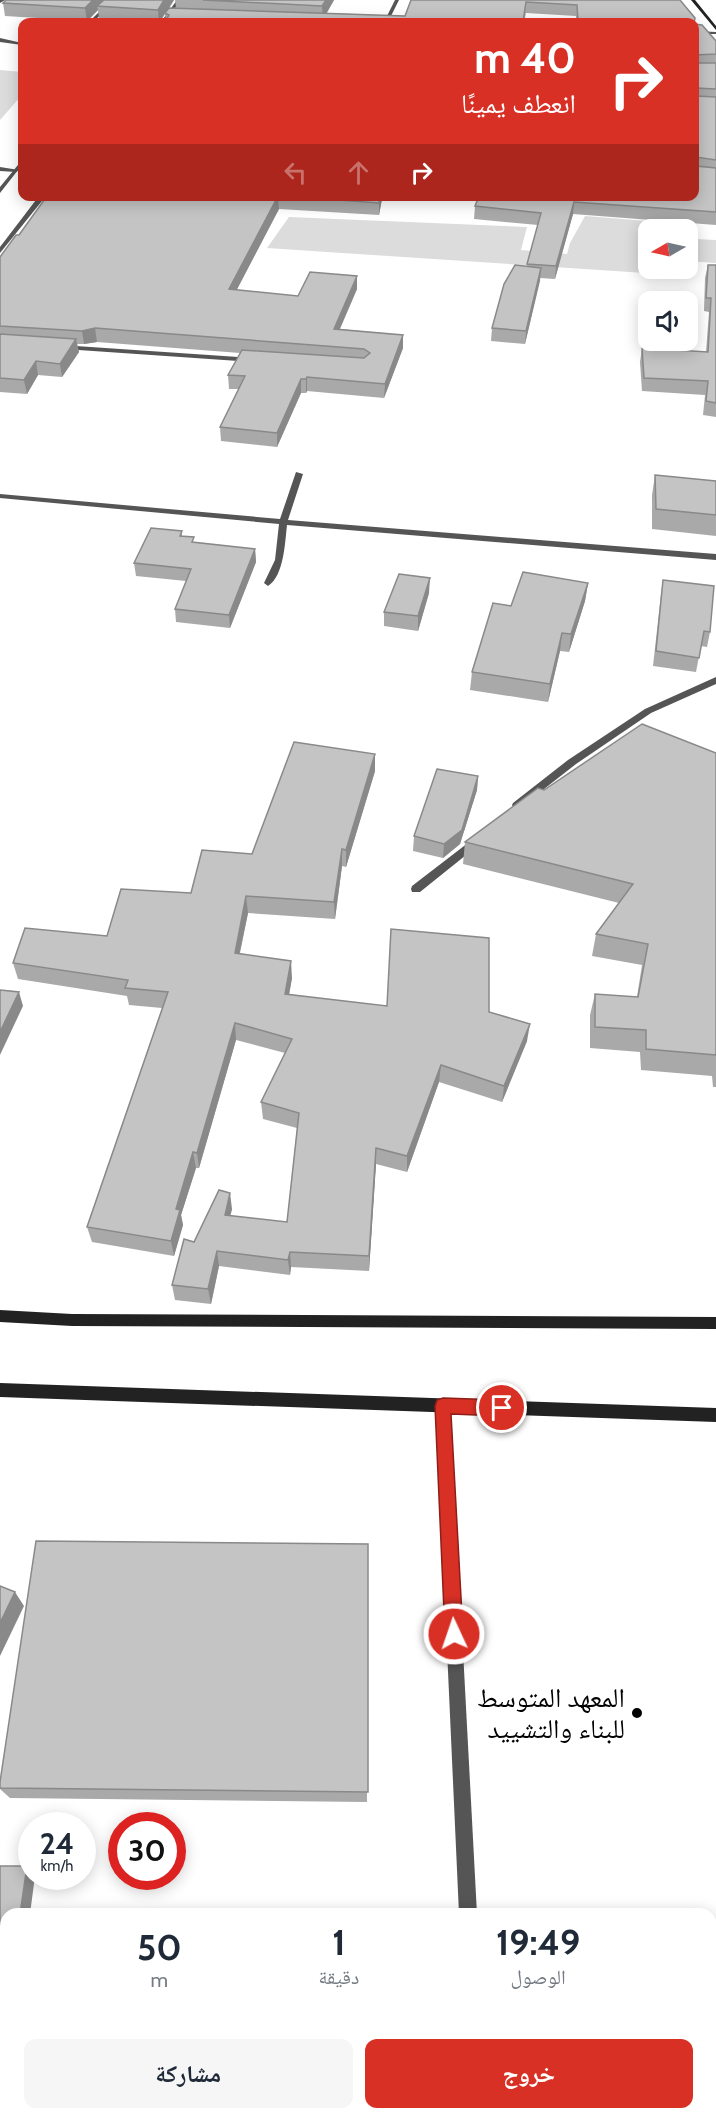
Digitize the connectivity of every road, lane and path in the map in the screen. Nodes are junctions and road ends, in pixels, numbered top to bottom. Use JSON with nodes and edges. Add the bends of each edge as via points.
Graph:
{"nodes":[{"id":1,"x":114,"y":0,"type":"edge"},
{"id":2,"x":179,"y":0,"type":"edge"},
{"id":3,"x":397,"y":0,"type":"edge"},
{"id":4,"x":693,"y":0,"type":"edge"},
{"id":5,"x":168,"y":15,"type":"junction"},
{"id":6,"x":180,"y":15,"type":"edge"},
{"id":7,"x":95,"y":18,"type":"edge"},
{"id":8,"x":166,"y":18,"type":"edge"},
{"id":9,"x":388,"y":18,"type":"edge"},
{"id":10,"x":716,"y":31,"type":"edge"},
{"id":11,"x":699,"y":32,"type":"edge"},
{"id":12,"x":0,"y":40,"type":"edge"},
{"id":13,"x":18,"y":43,"type":"edge"},
{"id":14,"x":18,"y":167,"type":"edge"},
{"id":15,"x":0,"y":169,"type":"edge"},
{"id":16,"x":16,"y":170,"type":"junction"},
{"id":17,"x":0,"y":191,"type":"edge"},
{"id":18,"x":39,"y":201,"type":"edge"},
{"id":19,"x":0,"y":251,"type":"edge"},
{"id":20,"x":58,"y":347,"type":"edge"},
{"id":21,"x":258,"y":360,"type":"edge"},
{"id":22,"x":299,"y":474,"type":"dead end"},
{"id":23,"x":0,"y":496,"type":"edge"},
{"id":24,"x":283,"y":522,"type":"junction"},
{"id":25,"x":716,"y":557,"type":"edge"},
{"id":26,"x":268,"y":583,"type":"dead end"},
{"id":27,"x":716,"y":680,"type":"edge"},
{"id":28,"x":511,"y":810,"type":"edge"},
{"id":29,"x":486,"y":832,"type":"edge"},
{"id":30,"x":416,"y":889,"type":"dead end"},
{"id":31,"x":0,"y":1316,"type":"edge"},
{"id":32,"x":716,"y":1323,"type":"edge"},
{"id":33,"x":0,"y":1390,"type":"edge"},
{"id":34,"x":443,"y":1406,"type":"junction"},
{"id":35,"x":716,"y":1415,"type":"edge"},
{"id":36,"x":468,"y":1908,"type":"edge"}],
"edges":[{"from":1,"to":7,"type":"street"},
{"from":2,"to":5,"type":"street"},
{"from":3,"to":9,"type":"street"},
{"from":4,"to":10,"type":"main road"},
{"from":5,"to":6,"type":"street"},
{"from":5,"to":8,"type":"street"},
{"from":10,"to":11,"type":"street"},
{"from":12,"to":13,"type":"street"},
{"from":14,"to":16,"type":"street"},
{"from":15,"to":16,"type":"street"},
{"from":16,"to":17,"type":"street"},
{"from":18,"to":19,"type":"street"},
{"from":20,"to":21,"type":"street"},
{"from":22,"to":24,"type":"street"},
{"from":23,"to":24,"type":"street"},
{"from":24,"to":25,"type":"street"},
{"from":24,"to":26,"type":"street","via":[[279,560]]},
{"from":27,"to":28,"type":"street","via":[[648,711],[572,762]]},
{"from":29,"to":30,"type":"street"},
{"from":31,"to":32,"type":"main road","via":[[72,1320]]},
{"from":33,"to":34,"type":"main road"},
{"from":34,"to":35,"type":"main road"},
{"from":34,"to":36,"type":"street"}]}
